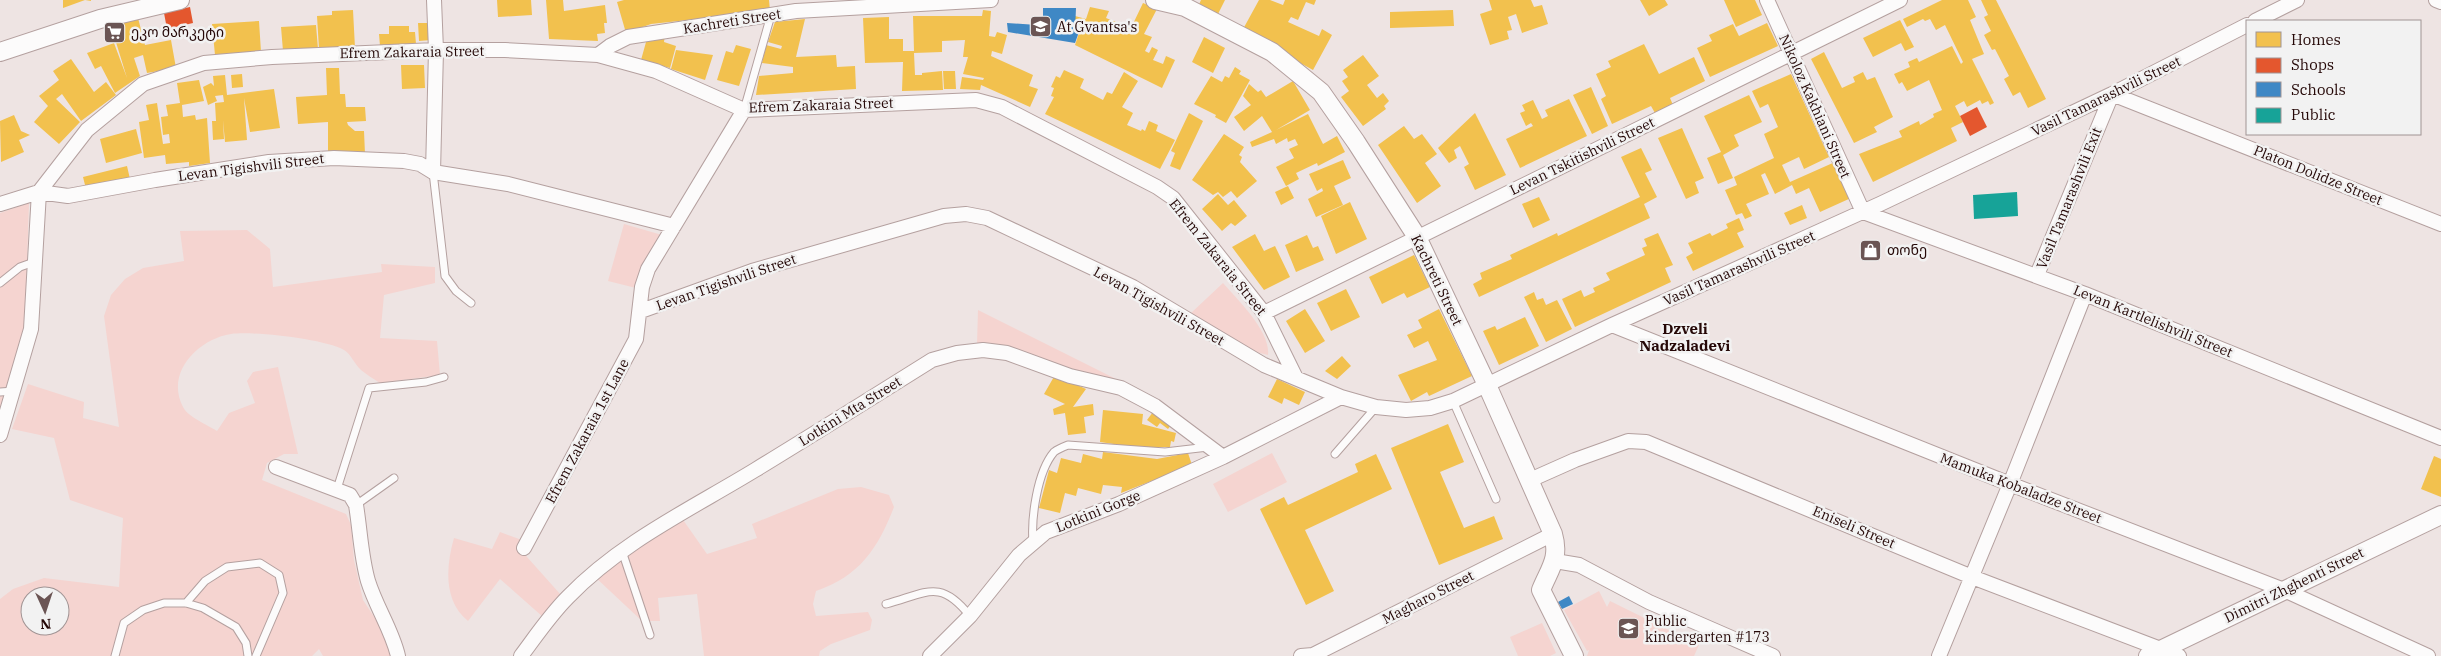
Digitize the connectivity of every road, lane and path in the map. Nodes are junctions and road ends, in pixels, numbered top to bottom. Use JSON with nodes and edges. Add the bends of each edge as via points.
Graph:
{"nodes":[{"id":1,"x":180,"y":0,"type":"edge"},
{"id":2,"x":434,"y":0,"type":"edge"},
{"id":3,"x":991,"y":0,"type":"edge"},
{"id":4,"x":1156,"y":0,"type":"edge"},
{"id":5,"x":1767,"y":0,"type":"edge"},
{"id":6,"x":1900,"y":0,"type":"edge"},
{"id":7,"x":2297,"y":0,"type":"edge"},
{"id":8,"x":2436,"y":0,"type":"edge"},
{"id":9,"x":2441,"y":2,"type":"edge"},
{"id":10,"x":771,"y":15,"type":"junction"},
{"id":11,"x":2257,"y":20,"type":"edge"},
{"id":12,"x":2246,"y":26,"type":"edge"},
{"id":13,"x":436,"y":50,"type":"junction"},
{"id":14,"x":0,"y":52,"type":"edge"},
{"id":15,"x":1791,"y":53,"type":"junction"},
{"id":16,"x":598,"y":55,"type":"junction"},
{"id":17,"x":2112,"y":94,"type":"junction"},
{"id":18,"x":744,"y":110,"type":"junction"},
{"id":19,"x":434,"y":172,"type":"junction"},
{"id":20,"x":39,"y":192,"type":"junction"},
{"id":21,"x":0,"y":204,"type":"edge"},
{"id":22,"x":1863,"y":212,"type":"junction"},
{"id":23,"x":2441,"y":224,"type":"edge"},
{"id":24,"x":674,"y":226,"type":"junction"},
{"id":25,"x":1417,"y":236,"type":"junction"},
{"id":26,"x":34,"y":262,"type":"junction"},
{"id":27,"x":2037,"y":275,"type":"junction"},
{"id":28,"x":0,"y":283,"type":"edge"},
{"id":29,"x":2085,"y":294,"type":"junction"},
{"id":30,"x":471,"y":303,"type":"dead end"},
{"id":31,"x":641,"y":311,"type":"junction"},
{"id":32,"x":1264,"y":313,"type":"junction"},
{"id":33,"x":1612,"y":325,"type":"junction"},
{"id":34,"x":444,"y":376,"type":"dead end"},
{"id":35,"x":1296,"y":378,"type":"junction"},
{"id":36,"x":1487,"y":385,"type":"junction"},
{"id":37,"x":7,"y":392,"type":"edge"},
{"id":38,"x":1341,"y":397,"type":"junction"},
{"id":39,"x":1453,"y":401,"type":"junction"},
{"id":40,"x":1376,"y":407,"type":"junction"},
{"id":41,"x":0,"y":434,"type":"edge"},
{"id":42,"x":2441,"y":438,"type":"edge"},
{"id":43,"x":1208,"y":447,"type":"junction"},
{"id":44,"x":1335,"y":454,"type":"dead end"},
{"id":45,"x":1222,"y":457,"type":"junction"},
{"id":46,"x":276,"y":467,"type":"dead end"},
{"id":47,"x":394,"y":478,"type":"dead end"},
{"id":48,"x":1530,"y":480,"type":"junction"},
{"id":49,"x":2010,"y":484,"type":"junction"},
{"id":50,"x":337,"y":489,"type":"junction"},
{"id":51,"x":1496,"y":499,"type":"dead end"},
{"id":52,"x":356,"y":505,"type":"junction"},
{"id":53,"x":2441,"y":515,"type":"edge"},
{"id":54,"x":1553,"y":534,"type":"junction"},
{"id":55,"x":1032,"y":544,"type":"junction"},
{"id":56,"x":524,"y":548,"type":"dead end"},
{"id":57,"x":622,"y":551,"type":"junction"},
{"id":58,"x":1555,"y":561,"type":"junction"},
{"id":59,"x":1972,"y":577,"type":"junction"},
{"id":60,"x":2284,"y":590,"type":"junction"},
{"id":61,"x":186,"y":604,"type":"junction"},
{"id":62,"x":886,"y":604,"type":"dead end"},
{"id":63,"x":970,"y":616,"type":"junction"},
{"id":64,"x":650,"y":635,"type":"dead end"},
{"id":65,"x":2163,"y":654,"type":"edge"},
{"id":66,"x":115,"y":656,"type":"edge"},
{"id":67,"x":248,"y":656,"type":"edge"},
{"id":68,"x":256,"y":656,"type":"edge"},
{"id":69,"x":398,"y":656,"type":"edge"},
{"id":70,"x":521,"y":656,"type":"edge"},
{"id":71,"x":930,"y":656,"type":"edge"},
{"id":72,"x":1303,"y":656,"type":"edge"},
{"id":73,"x":1574,"y":656,"type":"edge"},
{"id":74,"x":1773,"y":656,"type":"edge"},
{"id":75,"x":1938,"y":656,"type":"edge"},
{"id":76,"x":2428,"y":656,"type":"edge"}],
"edges":[{"from":1,"to":14,"type":"street","via":[[100,19]]},
{"from":2,"to":13,"type":"street"},
{"from":3,"to":10,"type":"street","name":"Kachreti Street"},
{"from":4,"to":25,"type":"street","name":"Kachreti Street","via":[[1186,7],[1272,52],[1321,92]]},
{"from":5,"to":15,"type":"street","name":"Nikoloz Kakhiani Street"},
{"from":6,"to":15,"type":"street","name":"Levan Tskitishvili Street"},
{"from":7,"to":11,"type":"street"},
{"from":8,"to":9,"type":"street"},
{"from":10,"to":16,"type":"street","name":"Kachreti Street","via":[[628,37]]},
{"from":10,"to":18,"type":"lane"},
{"from":12,"to":17,"type":"street","name":"Vasil Tamarashvili Street"},
{"from":13,"to":16,"type":"street","name":"Efrem Zakaraia Street"},
{"from":13,"to":19,"type":"street"},
{"from":13,"to":20,"type":"street","name":"Efrem Zakaraia Street","via":[[272,56],[204,63],[174,72],[143,84],[87,130]]},
{"from":15,"to":22,"type":"street","name":"Nikoloz Kakhiani Street"},
{"from":15,"to":25,"type":"street","name":"Levan Tskitishvili Street"},
{"from":16,"to":18,"type":"street","name":"Efrem Zakaraia Street","via":[[656,71]]},
{"from":17,"to":22,"type":"street","name":"Vasil Tamarashvili Street"},
{"from":17,"to":23,"type":"street","name":"Platon Dolidze Street"},
{"from":17,"to":27,"type":"street","name":"Vasil Tamarashvili Exit"},
{"from":18,"to":24,"type":"street"},
{"from":18,"to":32,"type":"street","name":"Efrem Zakaraia Street","via":[[952,100],[976,100],[1002,107],[1157,186],[1173,198]]},
{"from":19,"to":20,"type":"street","name":"Levan Tigishvili Street","via":[[420,164],[404,161],[334,158],[269,162],[68,196]]},
{"from":19,"to":24,"type":"street","name":"Levan Tigishvili Street","via":[[508,184]]},
{"from":19,"to":30,"type":"lane","via":[[445,276]]},
{"from":20,"to":21,"type":"street"},
{"from":20,"to":26,"type":"street"},
{"from":22,"to":27,"type":"street","name":"Levan Kartlelishvili Street"},
{"from":22,"to":33,"type":"street","name":"Vasil Tamarashvili Street"},
{"from":24,"to":31,"type":"street","name":"Levan Tigishvili Street","via":[[648,269],[642,287]]},
{"from":25,"to":32,"type":"street","name":"Levan Tskitishvili Street"},
{"from":25,"to":36,"type":"street","name":"Kachreti Street"},
{"from":26,"to":28,"type":"lane","via":[[20,267]]},
{"from":26,"to":37,"type":"street","via":[[31,329]]},
{"from":27,"to":29,"type":"street","name":"Levan Kartlelishvili Street"},
{"from":29,"to":42,"type":"street","name":"Levan Kartlelishvili Street"},
{"from":29,"to":49,"type":"street"},
{"from":31,"to":35,"type":"street","name":"Levan Tigishvili Street","via":[[752,271],[944,216],[966,214],[987,218],[1133,287],[1264,364]]},
{"from":31,"to":56,"type":"street","name":"Efrem Zakaraia 1st Lane","via":[[636,339]]},
{"from":32,"to":35,"type":"street","name":"Efrem Zakaraia Street"},
{"from":33,"to":36,"type":"street","name":"Vasil Tamarashvili Street"},
{"from":33,"to":49,"type":"street","name":"Mamuka Kobaladze Street"},
{"from":34,"to":50,"type":"lane","via":[[426,382],[369,388]]},
{"from":35,"to":38,"type":"street"},
{"from":36,"to":39,"type":"street","name":"Vasil Tamarashvili Street"},
{"from":36,"to":48,"type":"street","name":"Kachreti Street"},
{"from":37,"to":41,"type":"street"},
{"from":38,"to":40,"type":"street","name":"Vasil Tamarashvili Street"},
{"from":38,"to":45,"type":"street"},
{"from":39,"to":40,"type":"street","name":"Vasil Tamarashvili Street","via":[[1430,408],[1406,410]]},
{"from":39,"to":51,"type":"lane"},
{"from":40,"to":44,"type":"lane"},
{"from":43,"to":45,"type":"street","name":"Lotkini Mta Street"},
{"from":43,"to":55,"type":"lane","via":[[1165,452],[1068,445],[1056,451],[1047,463],[1033,511]]},
{"from":43,"to":57,"type":"street","name":"Lotkini Mta Street","via":[[1155,406],[1122,388],[1070,376],[1006,353],[983,350],[957,353],[932,360]]},
{"from":45,"to":55,"type":"street","name":"Lotkini Gorge","via":[[1120,504],[1046,532]]},
{"from":46,"to":50,"type":"street"},
{"from":47,"to":52,"type":"lane"},
{"from":48,"to":54,"type":"street","name":"Kachreti Street"},
{"from":48,"to":59,"type":"street","name":"Eniseli Street","via":[[1628,441],[1646,442]]},
{"from":49,"to":59,"type":"street"},
{"from":49,"to":60,"type":"street","name":"Mamuka Kobaladze Street"},
{"from":50,"to":52,"type":"street","via":[[350,494]]},
{"from":52,"to":69,"type":"street","via":[[368,579]]},
{"from":53,"to":60,"type":"street","name":"Dimitri Zhghenti Street"},
{"from":54,"to":58,"type":"street","name":"Kachreti Street","via":[[1557,548]]},
{"from":54,"to":72,"type":"street","name":"Magharo Street","via":[[1313,655]]},
{"from":55,"to":63,"type":"street","name":"Lotkini Gorge","via":[[1019,555]]},
{"from":57,"to":64,"type":"lane"},
{"from":57,"to":70,"type":"street","name":"Lotkini Mta Street","via":[[568,596]]},
{"from":58,"to":73,"type":"street","name":"Kachreti Street","via":[[1541,590]]},
{"from":58,"to":74,"type":"street","via":[[1579,565],[1649,602]]},
{"from":59,"to":65,"type":"street","name":"Eniseli Street"},
{"from":59,"to":75,"type":"street"},
{"from":60,"to":65,"type":"street","name":"Dimitri Zhghenti Street"},
{"from":60,"to":76,"type":"street","name":"Mamuka Kobaladze Street"},
{"from":61,"to":66,"type":"lane","via":[[164,604],[143,610],[124,623]]},
{"from":61,"to":67,"type":"lane","via":[[203,608],[236,627],[246,643]]},
{"from":61,"to":68,"type":"lane","via":[[204,581],[227,567],[260,563],[279,575],[283,593]]},
{"from":62,"to":63,"type":"lane","via":[[929,592],[944,592],[957,599]]},
{"from":63,"to":71,"type":"street","name":"Lotkini Gorge"}]}
